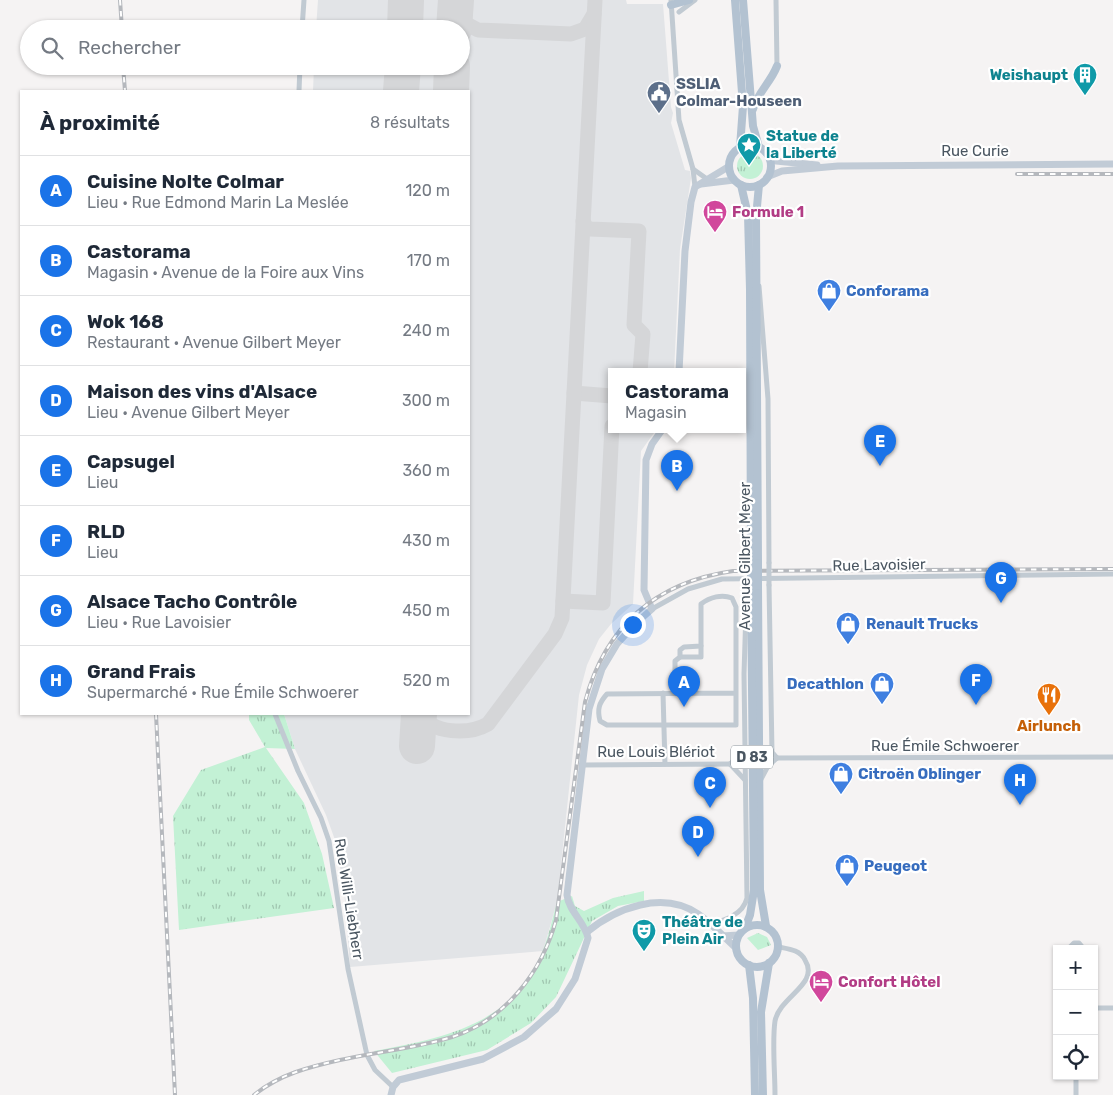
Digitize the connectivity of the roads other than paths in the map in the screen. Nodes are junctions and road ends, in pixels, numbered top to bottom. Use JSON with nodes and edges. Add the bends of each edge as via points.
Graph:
{"nodes":[{"id":1,"x":304,"y":0,"type":"edge"},
{"id":2,"x":689,"y":0,"type":"edge"},
{"id":3,"x":695,"y":0,"type":"edge"},
{"id":4,"x":735,"y":0,"type":"edge"},
{"id":5,"x":743,"y":0,"type":"edge"},
{"id":6,"x":776,"y":0,"type":"edge"},
{"id":7,"x":671,"y":2,"type":"edge"},
{"id":8,"x":679,"y":12,"type":"dead end"},
{"id":9,"x":303,"y":20,"type":"edge"},
{"id":10,"x":777,"y":66,"type":"joint"},
{"id":11,"x":300,"y":75,"type":"edge"},
{"id":12,"x":299,"y":90,"type":"edge"},
{"id":13,"x":752,"y":113,"type":"junction"},
{"id":14,"x":740,"y":147,"type":"junction"},
{"id":15,"x":762,"y":150,"type":"junction"},
{"id":16,"x":1113,"y":164,"type":"edge"},
{"id":17,"x":838,"y":166,"type":"junction"},
{"id":18,"x":728,"y":167,"type":"junction"},
{"id":19,"x":694,"y":169,"type":"junction"},
{"id":20,"x":768,"y":178,"type":"junction"},
{"id":21,"x":734,"y":180,"type":"junction"},
{"id":22,"x":701,"y":183,"type":"junction"},
{"id":23,"x":759,"y":185,"type":"junction"},
{"id":24,"x":741,"y":186,"type":"junction"},
{"id":25,"x":757,"y":270,"type":"junction"},
{"id":26,"x":679,"y":368,"type":"edge"},
{"id":27,"x":660,"y":433,"type":"edge"},
{"id":28,"x":755,"y":563,"type":"junction"},
{"id":29,"x":1113,"y":574,"type":"edge"},
{"id":30,"x":755,"y":586,"type":"junction"},
{"id":31,"x":652,"y":609,"type":"junction"},
{"id":32,"x":701,"y":646,"type":"junction"},
{"id":33,"x":680,"y":658,"type":"junction"},
{"id":34,"x":744,"y":674,"type":"junction"},
{"id":35,"x":663,"y":693,"type":"junction"},
{"id":36,"x":675,"y":693,"type":"junction"},
{"id":37,"x":736,"y":693,"type":"junction"},
{"id":38,"x":745,"y":705,"type":"junction"},
{"id":39,"x":275,"y":715,"type":"edge"},
{"id":40,"x":664,"y":725,"type":"junction"},
{"id":41,"x":745,"y":750,"type":"junction"},
{"id":42,"x":1113,"y":757,"type":"edge"},
{"id":43,"x":777,"y":758,"type":"junction"},
{"id":44,"x":665,"y":764,"type":"junction"},
{"id":45,"x":730,"y":764,"type":"junction"},
{"id":46,"x":582,"y":765,"type":"junction"},
{"id":47,"x":746,"y":781,"type":"junction"},
{"id":48,"x":760,"y":781,"type":"junction"},
{"id":49,"x":710,"y":924,"type":"junction"},
{"id":50,"x":766,"y":926,"type":"junction"},
{"id":51,"x":745,"y":928,"type":"junction"},
{"id":52,"x":587,"y":932,"type":"junction"},
{"id":53,"x":739,"y":935,"type":"junction"},
{"id":54,"x":722,"y":936,"type":"junction"},
{"id":55,"x":736,"y":948,"type":"junction"},
{"id":56,"x":778,"y":948,"type":"junction"},
{"id":57,"x":769,"y":964,"type":"junction"},
{"id":58,"x":749,"y":965,"type":"junction"},
{"id":59,"x":1098,"y":1008,"type":"edge"},
{"id":60,"x":1113,"y":1008,"type":"edge"},
{"id":61,"x":1076,"y":1080,"type":"edge"},
{"id":62,"x":393,"y":1087,"type":"junction"},
{"id":63,"x":391,"y":1095,"type":"edge"},
{"id":64,"x":755,"y":1095,"type":"edge"},
{"id":65,"x":762,"y":1095,"type":"edge"},
{"id":66,"x":775,"y":1095,"type":"edge"},
{"id":67,"x":1076,"y":1095,"type":"edge"}],
"edges":[{"from":1,"to":9,"type":"street"},
{"from":2,"to":7,"type":"main road"},
{"from":3,"to":8,"type":"street"},
{"from":4,"to":14,"type":"main road","via":[[743,113]]},
{"from":5,"to":13,"type":"main road"},
{"from":6,"to":10,"type":"street"},
{"from":7,"to":19,"type":"street","via":[[679,120]]},
{"from":10,"to":13,"type":"main road","via":[[756,99]]},
{"from":11,"to":12,"type":"street"},
{"from":13,"to":15,"type":"main road","via":[[754,134]]},
{"from":14,"to":15,"type":"main road","via":[[753,145]]},
{"from":14,"to":18,"type":"main road","via":[[731,155]]},
{"from":15,"to":17,"type":"street","name":"Rue Curie","via":[[776,161]]},
{"from":15,"to":20,"type":"main road","via":[[771,164]]},
{"from":16,"to":17,"type":"street","name":"Rue Curie"},
{"from":17,"to":20,"type":"street","name":"Rue Curie","via":[[782,171]]},
{"from":18,"to":21,"type":"main road"},
{"from":18,"to":22,"type":"street"},
{"from":19,"to":22,"type":"street"},
{"from":19,"to":22,"type":"street"},
{"from":20,"to":23,"type":"main road"},
{"from":21,"to":22,"type":"street"},
{"from":21,"to":24,"type":"main road"},
{"from":22,"to":26,"type":"street","via":[[691,202],[685,251]]},
{"from":23,"to":24,"type":"main road"},
{"from":23,"to":25,"type":"main road","name":"Avenue Gilbert Meyer","number":"D 83"},
{"from":24,"to":28,"type":"main road","name":"Avenue Gilbert Meyer","number":"D 83","via":[[748,215]]},
{"from":25,"to":28,"type":"main road","name":"Avenue Gilbert Meyer","number":"D 83"},
{"from":25,"to":43,"type":"street","bridge":true,"via":[[768,399],[772,752]]},
{"from":27,"to":31,"type":"street","via":[[646,460],[644,590]]},
{"from":28,"to":30,"type":"main road","name":"Avenue Gilbert Meyer","number":"D 83","bridge":true},
{"from":29,"to":31,"type":"street","name":"Rue Lavoisier","via":[[722,579],[688,589]]},
{"from":30,"to":34,"type":"street","name":"Avenue Gilbert Meyer","via":[[746,610]]},
{"from":30,"to":48,"type":"main road","name":"Avenue Gilbert Meyer","number":"D 83"},
{"from":30,"to":51,"type":"main road","name":"Avenue Gilbert Meyer","number":"D 83","via":[[754,890]]},
{"from":31,"to":46,"type":"street","via":[[618,644],[602,669],[589,709]]},
{"from":32,"to":33,"type":"street","via":[[684,647],[680,650]]},
{"from":32,"to":33,"type":"street","via":[[701,657]]},
{"from":32,"to":37,"type":"street","via":[[701,604],[725,596],[732,598],[736,606]]},
{"from":33,"to":36,"type":"street","via":[[675,661]]},
{"from":34,"to":37,"type":"street"},
{"from":34,"to":38,"type":"street","name":"Avenue Gilbert Meyer"},
{"from":35,"to":36,"type":"street"},
{"from":35,"to":40,"type":"street"},
{"from":35,"to":40,"type":"street","via":[[607,694],[597,711],[600,721],[607,725]]},
{"from":36,"to":37,"type":"street"},
{"from":37,"to":38,"type":"street"},
{"from":37,"to":40,"type":"street","via":[[736,725]]},
{"from":38,"to":41,"type":"street","name":"Avenue Gilbert Meyer"},
{"from":39,"to":62,"type":"street","name":"Rue Willi-Liebherr","via":[[328,841],[348,969],[367,1055]]},
{"from":40,"to":44,"type":"street"},
{"from":41,"to":45,"type":"street"},
{"from":41,"to":47,"type":"street","name":"Avenue Gilbert Meyer"},
{"from":42,"to":43,"type":"street","name":"Rue Émile Schwoerer"},
{"from":43,"to":48,"type":"street"},
{"from":44,"to":45,"type":"street","name":"Rue Louis Blériot"},
{"from":44,"to":46,"type":"street","name":"Rue Louis Blériot"},
{"from":45,"to":47,"type":"street"},
{"from":46,"to":52,"type":"street","via":[[567,895],[571,909]]},
{"from":47,"to":49,"type":"street","name":"Avenue Gilbert Meyer","via":[[744,907],[735,915]]},
{"from":48,"to":50,"type":"main road","name":"Avenue Gilbert Meyer","number":"D 83","via":[[760,890]]},
{"from":49,"to":52,"type":"street","via":[[688,910],[649,904],[621,910]]},
{"from":49,"to":54,"type":"street"},
{"from":50,"to":51,"type":"main road","via":[[755,924]]},
{"from":50,"to":56,"type":"main road","name":"Avenue Gilbert Meyer","via":[[776,935]]},
{"from":51,"to":53,"type":"main road","name":"Avenue Gilbert Meyer"},
{"from":52,"to":62,"type":"street","via":[[588,944],[575,980],[556,1009],[539,1026],[483,1059],[410,1076],[399,1080]]},
{"from":53,"to":54,"type":"street"},
{"from":53,"to":55,"type":"main road","name":"Avenue Gilbert Meyer"},
{"from":54,"to":55,"type":"street"},
{"from":55,"to":58,"type":"main road","via":[[740,958]]},
{"from":56,"to":57,"type":"main road"},
{"from":56,"to":66,"type":"street","via":[[802,954],[809,966],[809,974],[804,984],[780,1008],[776,1021]]},
{"from":57,"to":58,"type":"main road"},
{"from":57,"to":65,"type":"main road","via":[[761,1012]]},
{"from":58,"to":64,"type":"main road","via":[[754,998]]},
{"from":59,"to":60,"type":"street"},
{"from":61,"to":67,"type":"street"},
{"from":62,"to":63,"type":"street"}]}
